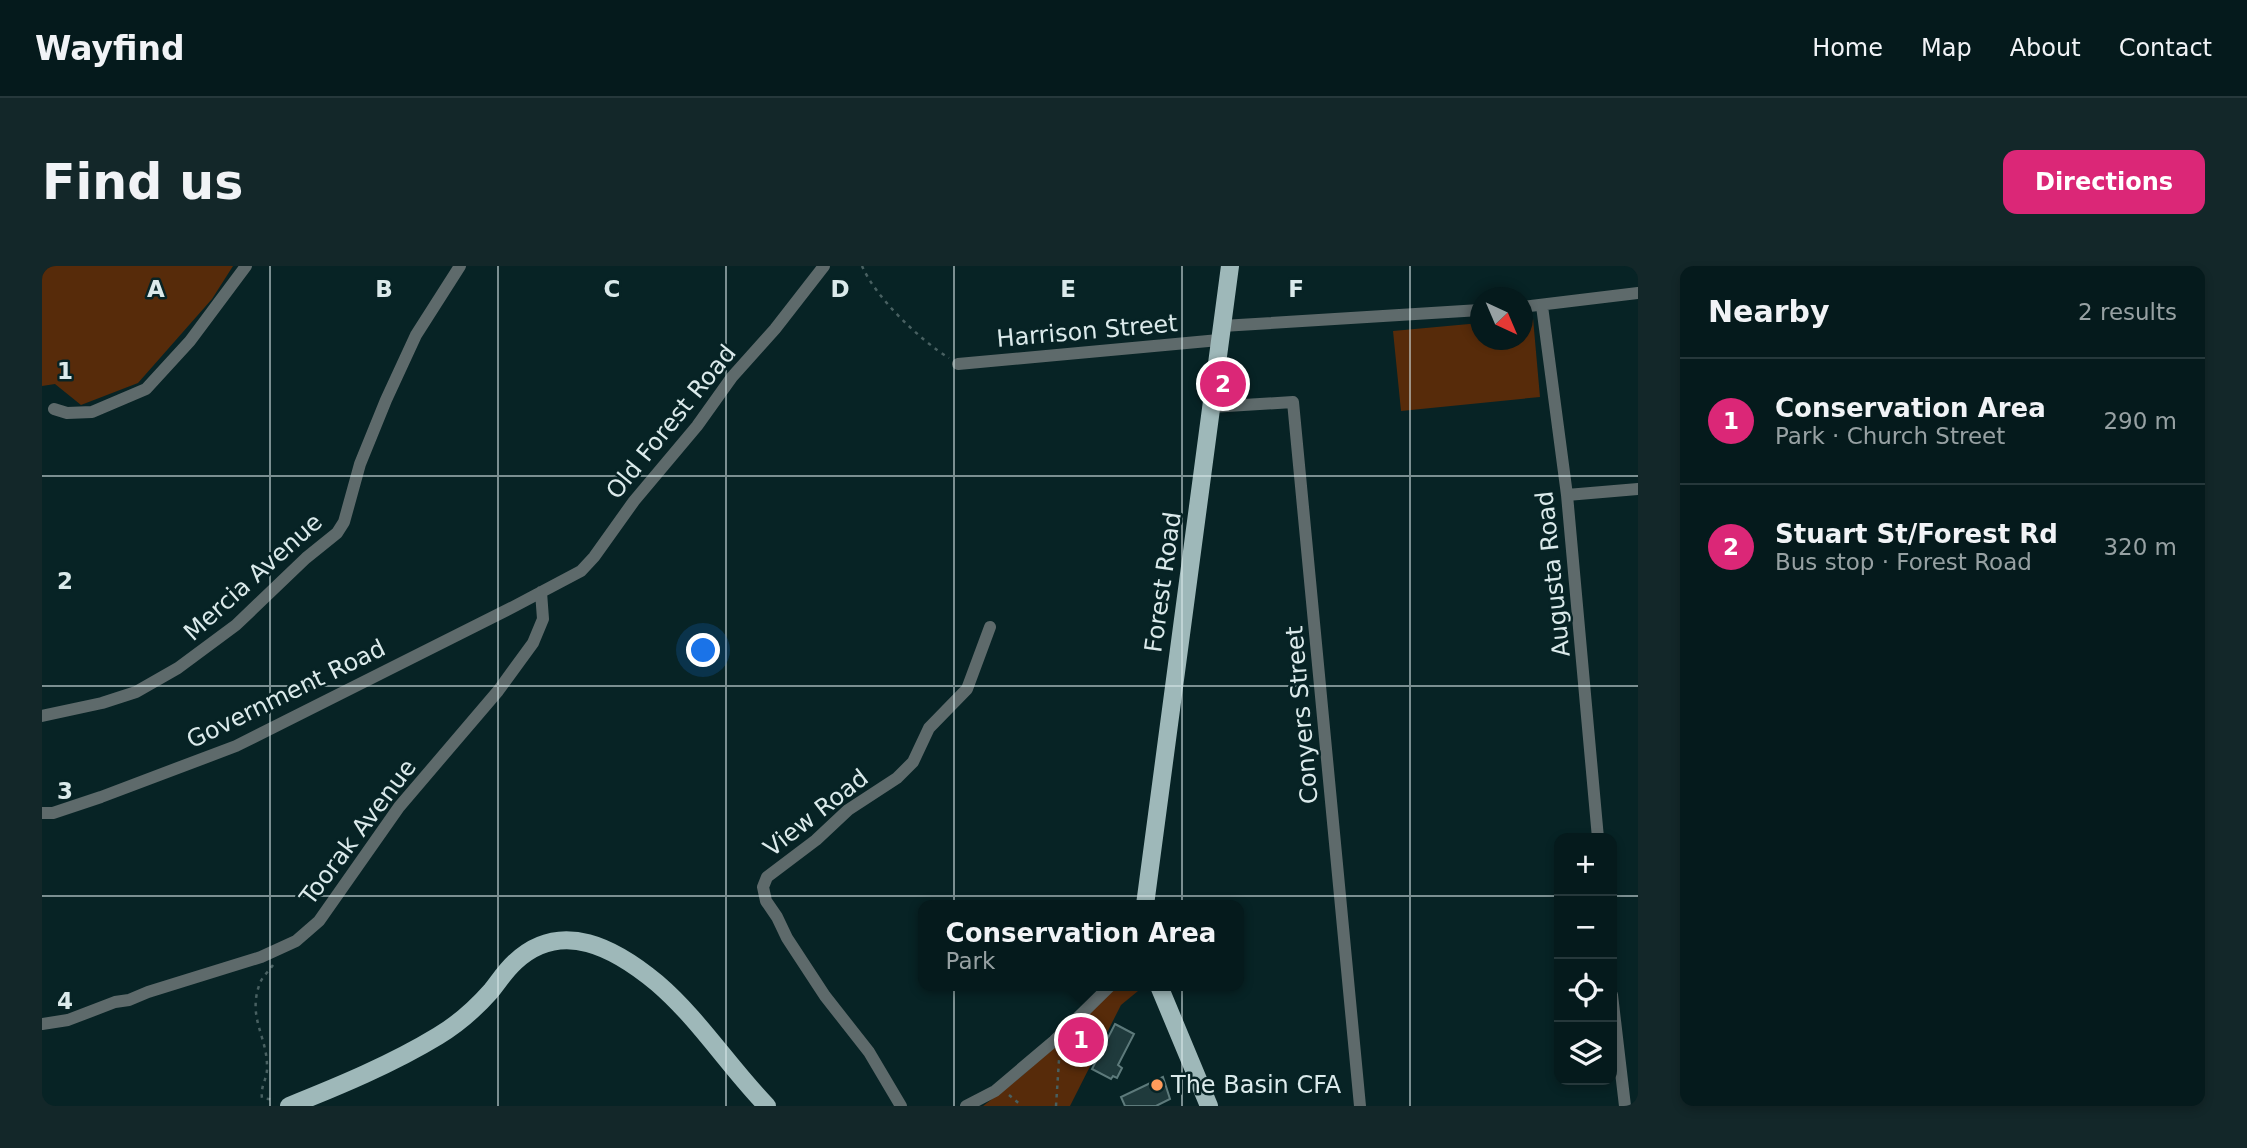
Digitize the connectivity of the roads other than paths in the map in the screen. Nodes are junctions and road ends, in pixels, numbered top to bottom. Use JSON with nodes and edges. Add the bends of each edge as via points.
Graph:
{"nodes":[{"id":1,"x":246,"y":266,"type":"edge"},
{"id":2,"x":460,"y":266,"type":"edge"},
{"id":3,"x":824,"y":266,"type":"edge"},
{"id":4,"x":1230,"y":266,"type":"edge"},
{"id":5,"x":1638,"y":293,"type":"edge"},
{"id":6,"x":1533,"y":306,"type":"edge"},
{"id":7,"x":1542,"y":306,"type":"junction"},
{"id":8,"x":1470,"y":311,"type":"edge"},
{"id":9,"x":1221,"y":333,"type":"junction"},
{"id":10,"x":958,"y":364,"type":"road end"},
{"id":11,"x":1211,"y":407,"type":"junction"},
{"id":12,"x":54,"y":409,"type":"dead end"},
{"id":13,"x":1638,"y":489,"type":"edge"},
{"id":14,"x":1567,"y":495,"type":"junction"},
{"id":15,"x":541,"y":592,"type":"junction"},
{"id":16,"x":990,"y":627,"type":"dead end"},
{"id":17,"x":42,"y":716,"type":"edge"},
{"id":18,"x":42,"y":813,"type":"edge"},
{"id":19,"x":1598,"y":833,"type":"edge"},
{"id":20,"x":1146,"y":900,"type":"edge"},
{"id":21,"x":1105,"y":991,"type":"edge"},
{"id":22,"x":1161,"y":991,"type":"edge"},
{"id":23,"x":1615,"y":1022,"type":"edge"},
{"id":24,"x":42,"y":1024,"type":"edge"},
{"id":25,"x":289,"y":1106,"type":"edge"},
{"id":26,"x":767,"y":1106,"type":"edge"},
{"id":27,"x":901,"y":1106,"type":"edge"},
{"id":28,"x":966,"y":1106,"type":"edge"},
{"id":29,"x":1209,"y":1106,"type":"edge"},
{"id":30,"x":1360,"y":1106,"type":"edge"},
{"id":31,"x":1625,"y":1106,"type":"edge"}],
"edges":[{"from":1,"to":12,"type":"street","via":[[190,341],[146,388],[92,412]]},
{"from":2,"to":17,"type":"street","name":"Mercia Avenue","via":[[416,335],[386,400],[337,533],[236,625],[178,668],[136,692]]},
{"from":3,"to":15,"type":"street","name":"Old Forest Road","via":[[594,557],[581,571]]},
{"from":4,"to":9,"type":"main road","name":"Forest Road"},
{"from":5,"to":7,"type":"street"},
{"from":6,"to":7,"type":"street"},
{"from":7,"to":14,"type":"street","name":"Augusta Road"},
{"from":8,"to":9,"type":"street","name":"Harrison Street"},
{"from":9,"to":10,"type":"street","name":"Harrison Street"},
{"from":9,"to":11,"type":"main road","name":"Forest Road"},
{"from":11,"to":20,"type":"main road","name":"Forest Road"},
{"from":11,"to":30,"type":"street","name":"Conyers Street","via":[[1293,402]]},
{"from":13,"to":14,"type":"street"},
{"from":14,"to":19,"type":"street","name":"Augusta Road"},
{"from":15,"to":18,"type":"street","name":"Government Road","via":[[236,746],[101,797]]},
{"from":15,"to":24,"type":"street","name":"Toorak Avenue","via":[[543,618],[533,643],[398,807],[319,921],[296,941],[261,957],[68,1020]]},
{"from":16,"to":27,"type":"street","name":"View Road","via":[[967,689],[929,728],[913,762],[767,877],[763,887],[787,938],[869,1052]]},
{"from":21,"to":28,"type":"street","via":[[1001,1086]]},
{"from":22,"to":29,"type":"main road"},
{"from":23,"to":31,"type":"street"},
{"from":25,"to":26,"type":"main road","via":[[438,1036],[477,1005],[515,961],[545,944],[563,940],[606,948],[657,983]]}]}
